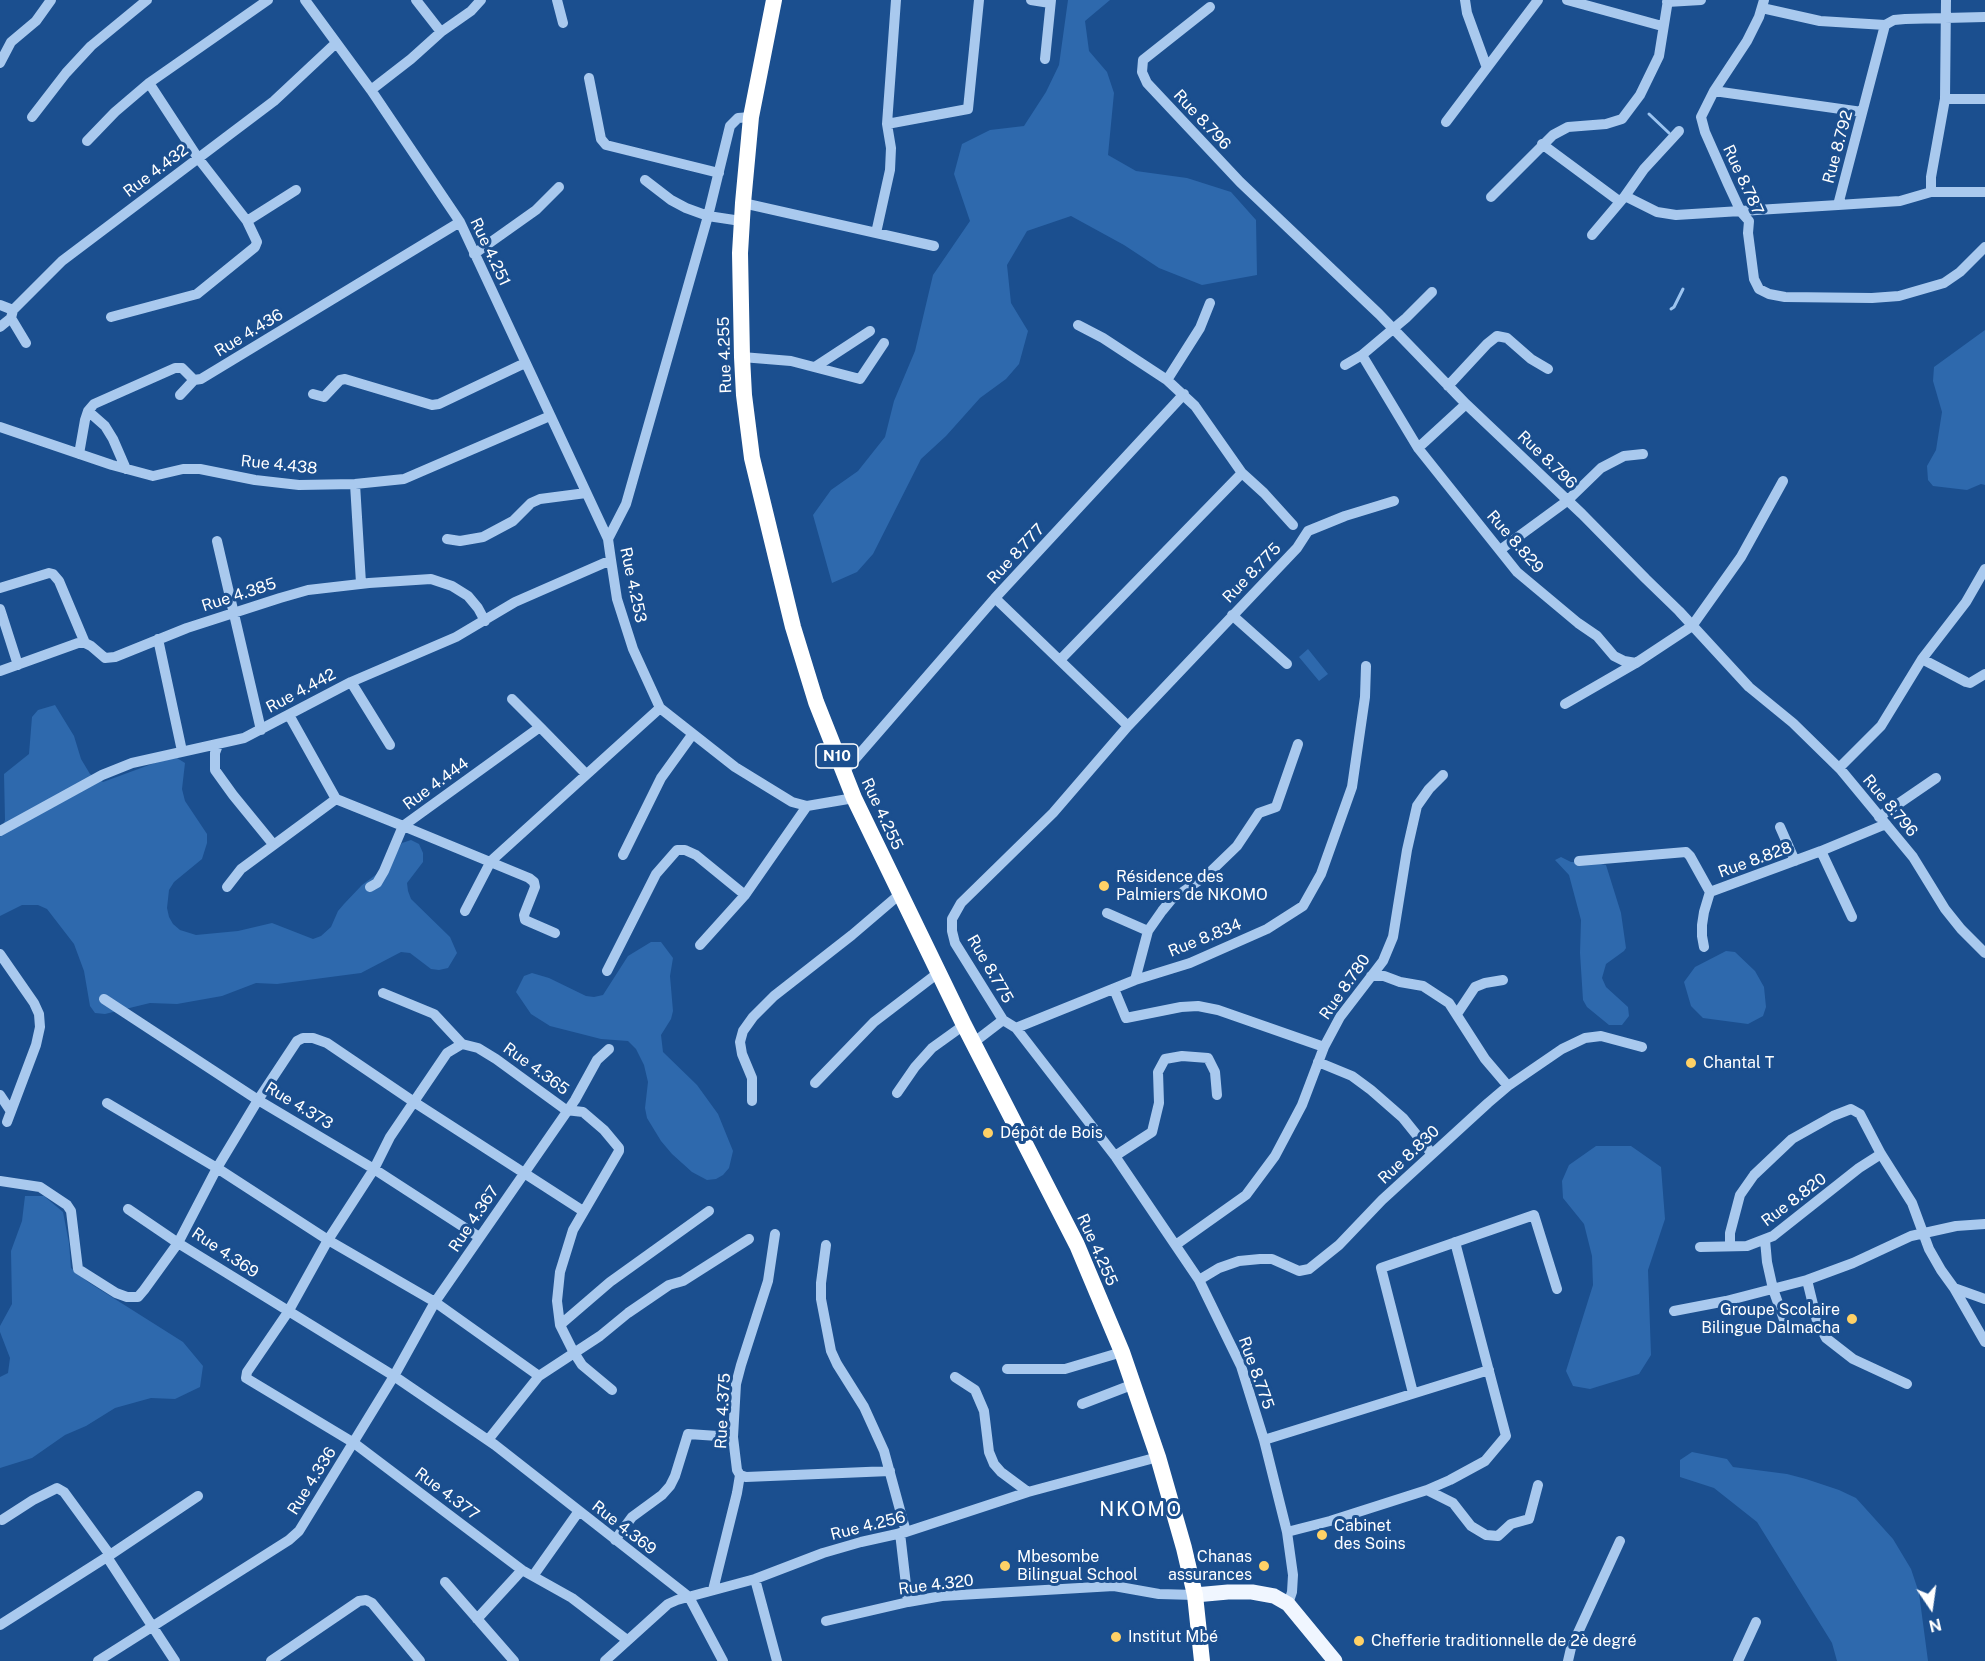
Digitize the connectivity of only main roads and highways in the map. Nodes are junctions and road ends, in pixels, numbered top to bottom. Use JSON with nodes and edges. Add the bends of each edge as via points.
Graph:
{"nodes":[{"id":1,"x":774,"y":0,"type":"edge"},
{"id":2,"x":1195,"y":1595,"type":"junction"},
{"id":3,"x":1202,"y":1661,"type":"edge"},
{"id":4,"x":1335,"y":1661,"type":"edge"}],
"edges":[{"from":1,"to":2,"type":"highway","name":"Rue 4.255","number":"N10","via":[[751,117],[741,221],[744,395],[752,458],[777,567],[816,702],[843,773],[938,973],[1077,1245],[1122,1352],[1158,1457]]},
{"from":2,"to":3,"type":"highway","number":"N10"},
{"from":2,"to":4,"type":"main road","via":[[1252,1592],[1274,1596],[1288,1604]]}]}
